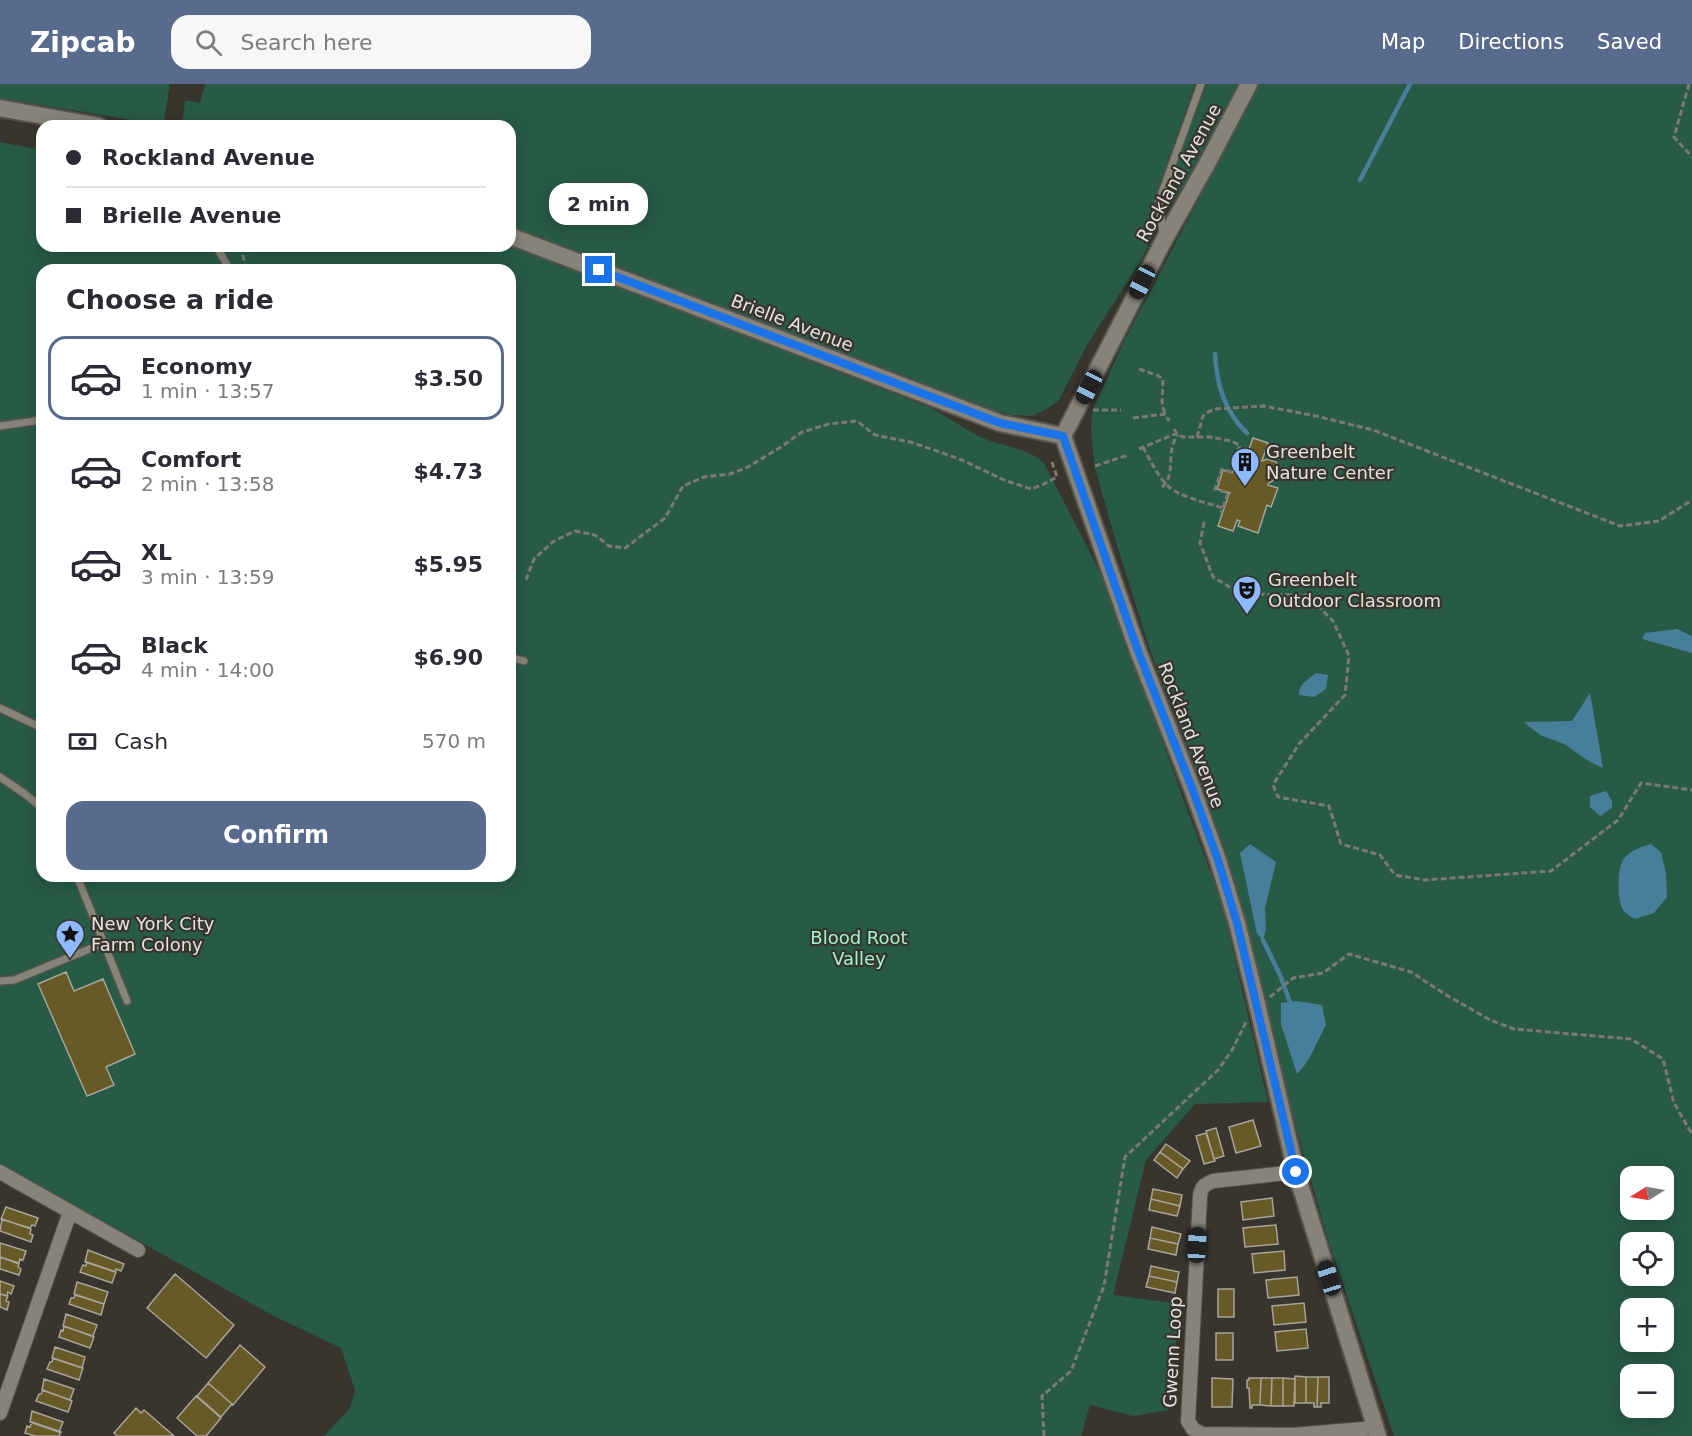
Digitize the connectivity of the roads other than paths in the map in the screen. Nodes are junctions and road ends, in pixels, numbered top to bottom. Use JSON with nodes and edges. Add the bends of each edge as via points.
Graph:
{"nodes":[{"id":1,"x":1201,"y":84,"type":"edge"},
{"id":2,"x":1249,"y":84,"type":"edge"},
{"id":3,"x":0,"y":108,"type":"edge"},
{"id":4,"x":66,"y":120,"type":"edge"},
{"id":5,"x":516,"y":238,"type":"edge"},
{"id":6,"x":1164,"y":240,"type":"junction"},
{"id":7,"x":36,"y":421,"type":"edge"},
{"id":8,"x":0,"y":426,"type":"edge"},
{"id":9,"x":1063,"y":436,"type":"junction"},
{"id":10,"x":516,"y":659,"type":"edge"},
{"id":11,"x":524,"y":661,"type":"dead end"},
{"id":12,"x":0,"y":708,"type":"edge"},
{"id":13,"x":36,"y":725,"type":"edge"},
{"id":14,"x":0,"y":777,"type":"edge"},
{"id":15,"x":36,"y":803,"type":"edge"},
{"id":16,"x":79,"y":882,"type":"edge"},
{"id":17,"x":104,"y":943,"type":"junction"},
{"id":18,"x":0,"y":981,"type":"edge"},
{"id":19,"x":128,"y":1001,"type":"dead end"},
{"id":20,"x":0,"y":1172,"type":"edge"},
{"id":21,"x":1296,"y":1172,"type":"junction"},
{"id":22,"x":70,"y":1212,"type":"junction"},
{"id":23,"x":138,"y":1250,"type":"dead end"},
{"id":24,"x":0,"y":1413,"type":"edge"},
{"id":25,"x":1377,"y":1432,"type":"edge"}],
"edges":[{"from":1,"to":6,"type":"lane","via":[[1159,201]]},
{"from":2,"to":6,"type":"street","name":"Rockland Avenue"},
{"from":3,"to":4,"type":"street"},
{"from":5,"to":9,"type":"street","name":"Brielle Avenue","via":[[1000,423]]},
{"from":6,"to":9,"type":"street","name":"Rockland Avenue"},
{"from":7,"to":8,"type":"lane"},
{"from":9,"to":21,"type":"street","name":"Rockland Avenue","via":[[1138,651],[1218,860],[1245,955]]},
{"from":10,"to":11,"type":"lane"},
{"from":12,"to":13,"type":"lane"},
{"from":14,"to":15,"type":"lane"},
{"from":16,"to":17,"type":"lane"},
{"from":17,"to":18,"type":"lane","via":[[14,980]]},
{"from":17,"to":19,"type":"lane"},
{"from":20,"to":22,"type":"street"},
{"from":21,"to":25,"type":"street","name":"Rockland Avenue"},
{"from":21,"to":25,"type":"street","name":"Gwenn Loop","via":[[1213,1181],[1201,1188],[1188,1421],[1202,1434]]},
{"from":22,"to":23,"type":"street"},
{"from":22,"to":24,"type":"street"}]}
